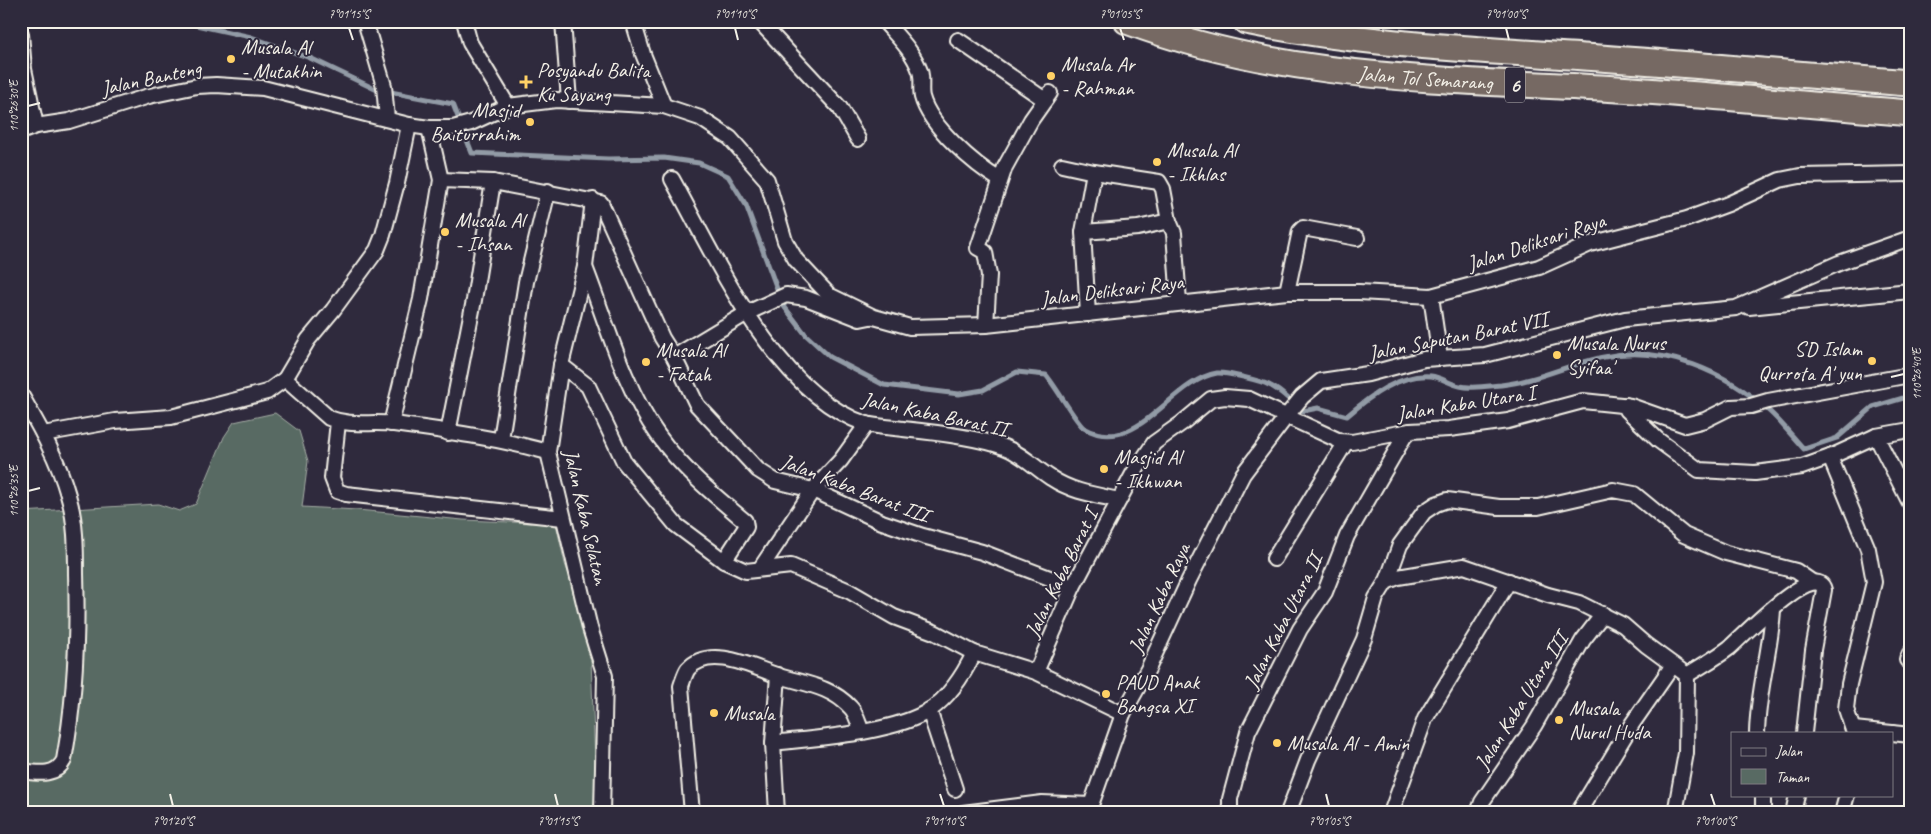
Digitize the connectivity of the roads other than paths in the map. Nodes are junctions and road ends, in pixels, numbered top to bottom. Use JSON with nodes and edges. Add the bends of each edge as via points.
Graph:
{"nodes":[{"id":1,"x":365,"y":21,"type":"edge"},
{"id":2,"x":464,"y":21,"type":"edge"},
{"id":3,"x":563,"y":21,"type":"edge"},
{"id":4,"x":633,"y":21,"type":"edge"},
{"id":5,"x":759,"y":21,"type":"edge"},
{"id":6,"x":884,"y":21,"type":"edge"},
{"id":7,"x":1127,"y":21,"type":"edge"},
{"id":8,"x":1246,"y":21,"type":"edge"},
{"id":9,"x":21,"y":34,"type":"edge"},
{"id":10,"x":958,"y":40,"type":"dead end"},
{"id":11,"x":1910,"y":83,"type":"edge"},
{"id":12,"x":569,"y":101,"type":"junction"},
{"id":13,"x":508,"y":106,"type":"junction"},
{"id":14,"x":664,"y":106,"type":"junction"},
{"id":15,"x":1910,"y":113,"type":"edge"},
{"id":16,"x":387,"y":119,"type":"junction"},
{"id":17,"x":409,"y":125,"type":"junction"},
{"id":18,"x":36,"y":126,"type":"junction"},
{"id":19,"x":429,"y":128,"type":"junction"},
{"id":20,"x":21,"y":132,"type":"edge"},
{"id":21,"x":858,"y":139,"type":"dead end"},
{"id":22,"x":1062,"y":165,"type":"dead end"},
{"id":23,"x":1094,"y":172,"type":"junction"},
{"id":24,"x":1910,"y":174,"type":"edge"},
{"id":25,"x":672,"y":179,"type":"dead end"},
{"id":26,"x":440,"y":180,"type":"junction"},
{"id":27,"x":1000,"y":180,"type":"junction"},
{"id":28,"x":493,"y":182,"type":"junction"},
{"id":29,"x":548,"y":192,"type":"junction"},
{"id":30,"x":593,"y":200,"type":"junction"},
{"id":31,"x":1169,"y":221,"type":"junction"},
{"id":32,"x":1083,"y":232,"type":"junction"},
{"id":33,"x":1357,"y":238,"type":"dead end"},
{"id":34,"x":1910,"y":238,"type":"edge"},
{"id":35,"x":585,"y":267,"type":"junction"},
{"id":36,"x":1910,"y":291,"type":"edge"},
{"id":37,"x":1287,"y":292,"type":"junction"},
{"id":38,"x":1431,"y":296,"type":"junction"},
{"id":39,"x":1179,"y":302,"type":"junction"},
{"id":40,"x":1736,"y":308,"type":"junction"},
{"id":41,"x":747,"y":313,"type":"junction"},
{"id":42,"x":1088,"y":314,"type":"junction"},
{"id":43,"x":874,"y":317,"type":"junction"},
{"id":44,"x":986,"y":325,"type":"junction"},
{"id":45,"x":674,"y":357,"type":"junction"},
{"id":46,"x":1440,"y":358,"type":"junction"},
{"id":47,"x":561,"y":365,"type":"junction"},
{"id":48,"x":1910,"y":376,"type":"edge"},
{"id":49,"x":285,"y":379,"type":"junction"},
{"id":50,"x":21,"y":395,"type":"edge"},
{"id":51,"x":1626,"y":405,"type":"junction"},
{"id":52,"x":1288,"y":415,"type":"junction"},
{"id":53,"x":338,"y":422,"type":"junction"},
{"id":54,"x":391,"y":424,"type":"junction"},
{"id":55,"x":867,"y":424,"type":"junction"},
{"id":56,"x":1910,"y":430,"type":"edge"},
{"id":57,"x":1410,"y":431,"type":"junction"},
{"id":58,"x":448,"y":433,"type":"junction"},
{"id":59,"x":43,"y":434,"type":"junction"},
{"id":60,"x":1876,"y":436,"type":"junction"},
{"id":61,"x":501,"y":439,"type":"junction"},
{"id":62,"x":1346,"y":442,"type":"junction"},
{"id":63,"x":548,"y":452,"type":"junction"},
{"id":64,"x":1830,"y":457,"type":"junction"},
{"id":65,"x":813,"y":490,"type":"junction"},
{"id":66,"x":1120,"y":500,"type":"junction"},
{"id":67,"x":1910,"y":503,"type":"edge"},
{"id":68,"x":563,"y":518,"type":"junction"},
{"id":69,"x":1274,"y":559,"type":"dead end"},
{"id":70,"x":724,"y":562,"type":"junction"},
{"id":71,"x":760,"y":569,"type":"junction"},
{"id":72,"x":1387,"y":581,"type":"junction"},
{"id":73,"x":1509,"y":581,"type":"junction"},
{"id":74,"x":1812,"y":582,"type":"junction"},
{"id":75,"x":1073,"y":587,"type":"junction"},
{"id":76,"x":1773,"y":608,"type":"junction"},
{"id":77,"x":1603,"y":614,"type":"junction"},
{"id":78,"x":974,"y":653,"type":"junction"},
{"id":79,"x":1673,"y":665,"type":"junction"},
{"id":80,"x":1036,"y":672,"type":"junction"},
{"id":81,"x":778,"y":675,"type":"junction"},
{"id":82,"x":1687,"y":675,"type":"junction"},
{"id":83,"x":930,"y":710,"type":"junction"},
{"id":84,"x":1123,"y":714,"type":"junction"},
{"id":85,"x":1854,"y":731,"type":"edge"},
{"id":86,"x":862,"y":732,"type":"junction"},
{"id":87,"x":1757,"y":732,"type":"edge"},
{"id":88,"x":1804,"y":732,"type":"edge"},
{"id":89,"x":1873,"y":732,"type":"edge"},
{"id":90,"x":1894,"y":733,"type":"edge"},
{"id":91,"x":1910,"y":735,"type":"edge"},
{"id":92,"x":773,"y":743,"type":"junction"},
{"id":93,"x":21,"y":772,"type":"edge"},
{"id":94,"x":955,"y":789,"type":"dead end"},
{"id":95,"x":1763,"y":796,"type":"edge"},
{"id":96,"x":1798,"y":796,"type":"edge"},
{"id":97,"x":1847,"y":796,"type":"edge"},
{"id":98,"x":1092,"y":809,"type":"edge"},
{"id":99,"x":971,"y":812,"type":"edge"},
{"id":100,"x":602,"y":813,"type":"edge"},
{"id":101,"x":692,"y":813,"type":"edge"},
{"id":102,"x":777,"y":813,"type":"edge"},
{"id":103,"x":1230,"y":813,"type":"edge"},
{"id":104,"x":1288,"y":813,"type":"edge"},
{"id":105,"x":1391,"y":813,"type":"edge"},
{"id":106,"x":1478,"y":813,"type":"edge"},
{"id":107,"x":1578,"y":813,"type":"edge"},
{"id":108,"x":1676,"y":813,"type":"edge"},
{"id":109,"x":1763,"y":813,"type":"edge"},
{"id":110,"x":1794,"y":813,"type":"edge"},
{"id":111,"x":1842,"y":813,"type":"edge"}],
"edges":[{"from":1,"to":16,"type":"street","via":[[384,91]]},
{"from":2,"to":13,"type":"street","via":[[470,43]]},
{"from":3,"to":12,"type":"street"},
{"from":4,"to":14,"type":"street"},
{"from":5,"to":21,"type":"street","via":[[840,108]]},
{"from":6,"to":27,"type":"street","via":[[908,49],[921,72],[922,98],[934,120],[980,167]]},
{"from":7,"to":15,"type":"highway","name":"Jalan Tol Semarang","number":"6","via":[[1176,40],[1268,61],[1348,73],[1419,80],[1602,88]]},
{"from":8,"to":11,"type":"highway","name":"Jalan Tol Semarang","number":"6","via":[[1350,39],[1432,48]]},
{"from":9,"to":18,"type":"street","via":[[24,69]]},
{"from":10,"to":27,"type":"street","via":[[1047,96]]},
{"from":12,"to":13,"type":"street","name":"Jalan Deliksari Raya"},
{"from":12,"to":14,"type":"street","name":"Jalan Deliksari Raya"},
{"from":13,"to":19,"type":"street","name":"Jalan Deliksari Raya","via":[[453,128]]},
{"from":14,"to":43,"type":"street","name":"Jalan Deliksari Raya","via":[[700,118],[730,138],[767,180],[779,226],[796,260],[829,294]]},
{"from":16,"to":17,"type":"street","name":"Jalan Banteng"},
{"from":16,"to":18,"type":"street","name":"Jalan Banteng","via":[[263,88],[216,85],[173,90],[69,120]]},
{"from":17,"to":19,"type":"street","name":"Jalan Deliksari Raya"},
{"from":17,"to":49,"type":"street","via":[[397,183],[377,250],[308,340]]},
{"from":18,"to":20,"type":"street","name":"Jalan Banteng"},
{"from":19,"to":26,"type":"street"},
{"from":22,"to":23,"type":"street"},
{"from":23,"to":31,"type":"street","via":[[1156,180],[1163,189]]},
{"from":23,"to":32,"type":"street"},
{"from":24,"to":38,"type":"street","name":"Jalan Deliksari Raya","via":[[1800,176],[1780,180],[1687,219],[1590,244],[1538,267]]},
{"from":25,"to":41,"type":"street","name":"Jalan Kaba Barat II"},
{"from":26,"to":28,"type":"street"},
{"from":26,"to":54,"type":"street","via":[[423,290]]},
{"from":27,"to":44,"type":"street","via":[[978,248],[985,252],[989,274]]},
{"from":28,"to":29,"type":"street"},
{"from":28,"to":58,"type":"street"},
{"from":29,"to":30,"type":"street"},
{"from":29,"to":61,"type":"street","via":[[526,282]]},
{"from":30,"to":35,"type":"street","name":"Jalan Kaba Selatan"},
{"from":30,"to":45,"type":"street","name":"Jalan Kaba Barat III","via":[[601,203],[607,211],[662,338]]},
{"from":31,"to":32,"type":"street","via":[[1138,228]]},
{"from":31,"to":39,"type":"street","via":[[1174,233]]},
{"from":32,"to":42,"type":"street"},
{"from":33,"to":37,"type":"street","via":[[1303,228]]},
{"from":34,"to":40,"type":"street","name":"Jalan Saputan Barat VII","via":[[1839,263]]},
{"from":35,"to":47,"type":"street","name":"Jalan Kaba Selatan"},
{"from":35,"to":70,"type":"street","via":[[633,390],[658,435],[690,474],[746,521],[746,527]]},
{"from":36,"to":40,"type":"street","name":"Jalan Saputan Barat VII"},
{"from":37,"to":38,"type":"street","name":"Jalan Deliksari Raya"},
{"from":37,"to":39,"type":"street","name":"Jalan Deliksari Raya"},
{"from":38,"to":46,"type":"street"},
{"from":39,"to":42,"type":"street","name":"Jalan Deliksari Raya"},
{"from":40,"to":46,"type":"street","name":"Jalan Saputan Barat VII","via":[[1625,320],[1486,355]]},
{"from":41,"to":43,"type":"street","via":[[779,298],[806,298],[860,319]]},
{"from":41,"to":45,"type":"street"},
{"from":41,"to":55,"type":"street","name":"Jalan Kaba Barat II","via":[[780,358],[820,399]]},
{"from":42,"to":44,"type":"street","name":"Jalan Deliksari Raya"},
{"from":43,"to":44,"type":"street","name":"Jalan Deliksari Raya","via":[[910,327]]},
{"from":45,"to":65,"type":"street","name":"Jalan Kaba Barat III","via":[[698,405],[758,470],[775,481]]},
{"from":46,"to":52,"type":"street","name":"Jalan Saputan Barat VII","via":[[1321,381]]},
{"from":47,"to":63,"type":"street","name":"Jalan Kaba Selatan"},
{"from":47,"to":70,"type":"street","via":[[588,386],[624,462],[676,525]]},
{"from":48,"to":51,"type":"street","name":"Jalan Kaba Utara I","via":[[1731,407],[1705,420],[1685,424]]},
{"from":49,"to":53,"type":"street","via":[[329,418]]},
{"from":49,"to":59,"type":"street","via":[[267,392],[171,417],[137,418]]},
{"from":50,"to":59,"type":"street"},
{"from":51,"to":57,"type":"street","name":"Jalan Kaba Utara I","via":[[1583,401],[1508,421],[1449,430]]},
{"from":51,"to":64,"type":"street","via":[[1627,410],[1658,440],[1699,470],[1755,473],[1802,467]]},
{"from":52,"to":62,"type":"street"},
{"from":52,"to":66,"type":"street","name":"Jalan Kaba Barat I","via":[[1249,399],[1211,399],[1154,443]]},
{"from":52,"to":84,"type":"street","name":"Jalan Kaba Raya","via":[[1243,474]]},
{"from":53,"to":54,"type":"street"},
{"from":53,"to":68,"type":"street","via":[[332,478],[337,491]]},
{"from":54,"to":58,"type":"street"},
{"from":55,"to":65,"type":"street","via":[[841,460]]},
{"from":55,"to":66,"type":"street","name":"Jalan Kaba Barat II","via":[[1003,447],[1023,456],[1051,478],[1074,490]]},
{"from":56,"to":60,"type":"street"},
{"from":57,"to":62,"type":"street","name":"Jalan Kaba Utara I"},
{"from":57,"to":103,"type":"street","name":"Jalan Kaba Utara II","via":[[1347,536],[1324,592],[1300,629],[1248,732],[1230,799]]},
{"from":58,"to":61,"type":"street"},
{"from":59,"to":93,"type":"street","via":[[54,454],[74,518],[77,617],[74,679],[62,766],[50,772]]},
{"from":60,"to":64,"type":"street"},
{"from":60,"to":67,"type":"street"},
{"from":61,"to":63,"type":"street"},
{"from":62,"to":69,"type":"street"},
{"from":63,"to":68,"type":"street","name":"Jalan Kaba Selatan"},
{"from":64,"to":85,"type":"street","via":[[1868,549],[1874,582],[1849,684],[1846,709]]},
{"from":65,"to":71,"type":"street"},
{"from":65,"to":75,"type":"street","name":"Jalan Kaba Barat III","via":[[882,522],[982,552]]},
{"from":66,"to":75,"type":"street","name":"Jalan Kaba Barat I"},
{"from":68,"to":100,"type":"street","name":"Jalan Kaba Selatan","via":[[605,676]]},
{"from":70,"to":71,"type":"street","via":[[740,570]]},
{"from":71,"to":78,"type":"street","via":[[791,566]]},
{"from":72,"to":73,"type":"street","via":[[1464,566]]},
{"from":72,"to":74,"type":"street","via":[[1400,545],[1424,512],[1436,504],[1447,500],[1499,507],[1538,507],[1612,490],[1634,494],[1684,535],[1726,553],[1796,571]]},
{"from":72,"to":104,"type":"street","via":[[1376,598],[1364,639],[1308,760]]},
{"from":73,"to":77,"type":"street"},
{"from":73,"to":105,"type":"street","via":[[1425,719]]},
{"from":74,"to":76,"type":"street"},
{"from":74,"to":88,"type":"street","via":[[1823,586],[1824,590],[1813,650]]},
{"from":75,"to":80,"type":"street","name":"Jalan Kaba Barat I"},
{"from":76,"to":82,"type":"street","via":[[1729,648]]},
{"from":76,"to":87,"type":"street","via":[[1772,633],[1758,702]]},
{"from":77,"to":79,"type":"street","via":[[1623,625]]},
{"from":77,"to":106,"type":"street","name":"Jalan Kaba Utara III","via":[[1583,640],[1534,726],[1492,786]]},
{"from":78,"to":80,"type":"street"},
{"from":78,"to":83,"type":"street","via":[[949,693]]},
{"from":79,"to":82,"type":"street"},
{"from":79,"to":107,"type":"street","via":[[1632,724]]},
{"from":80,"to":84,"type":"street"},
{"from":81,"to":86,"type":"street","via":[[818,685],[842,699],[853,709]]},
{"from":81,"to":92,"type":"street"},
{"from":81,"to":101,"type":"street","via":[[746,662],[714,658],[688,669],[681,686]]},
{"from":82,"to":108,"type":"street","via":[[1686,753]]},
{"from":83,"to":86,"type":"street","via":[[915,718]]},
{"from":83,"to":94,"type":"street"},
{"from":84,"to":98,"type":"street","name":"Jalan Kaba Raya"},
{"from":85,"to":89,"type":"street"},
{"from":86,"to":92,"type":"street"},
{"from":90,"to":91,"type":"street"},
{"from":92,"to":102,"type":"street"},
{"from":95,"to":109,"type":"street"},
{"from":96,"to":110,"type":"street"},
{"from":97,"to":111,"type":"street"},
{"from":98,"to":99,"type":"street","via":[[1042,803]]}]}
